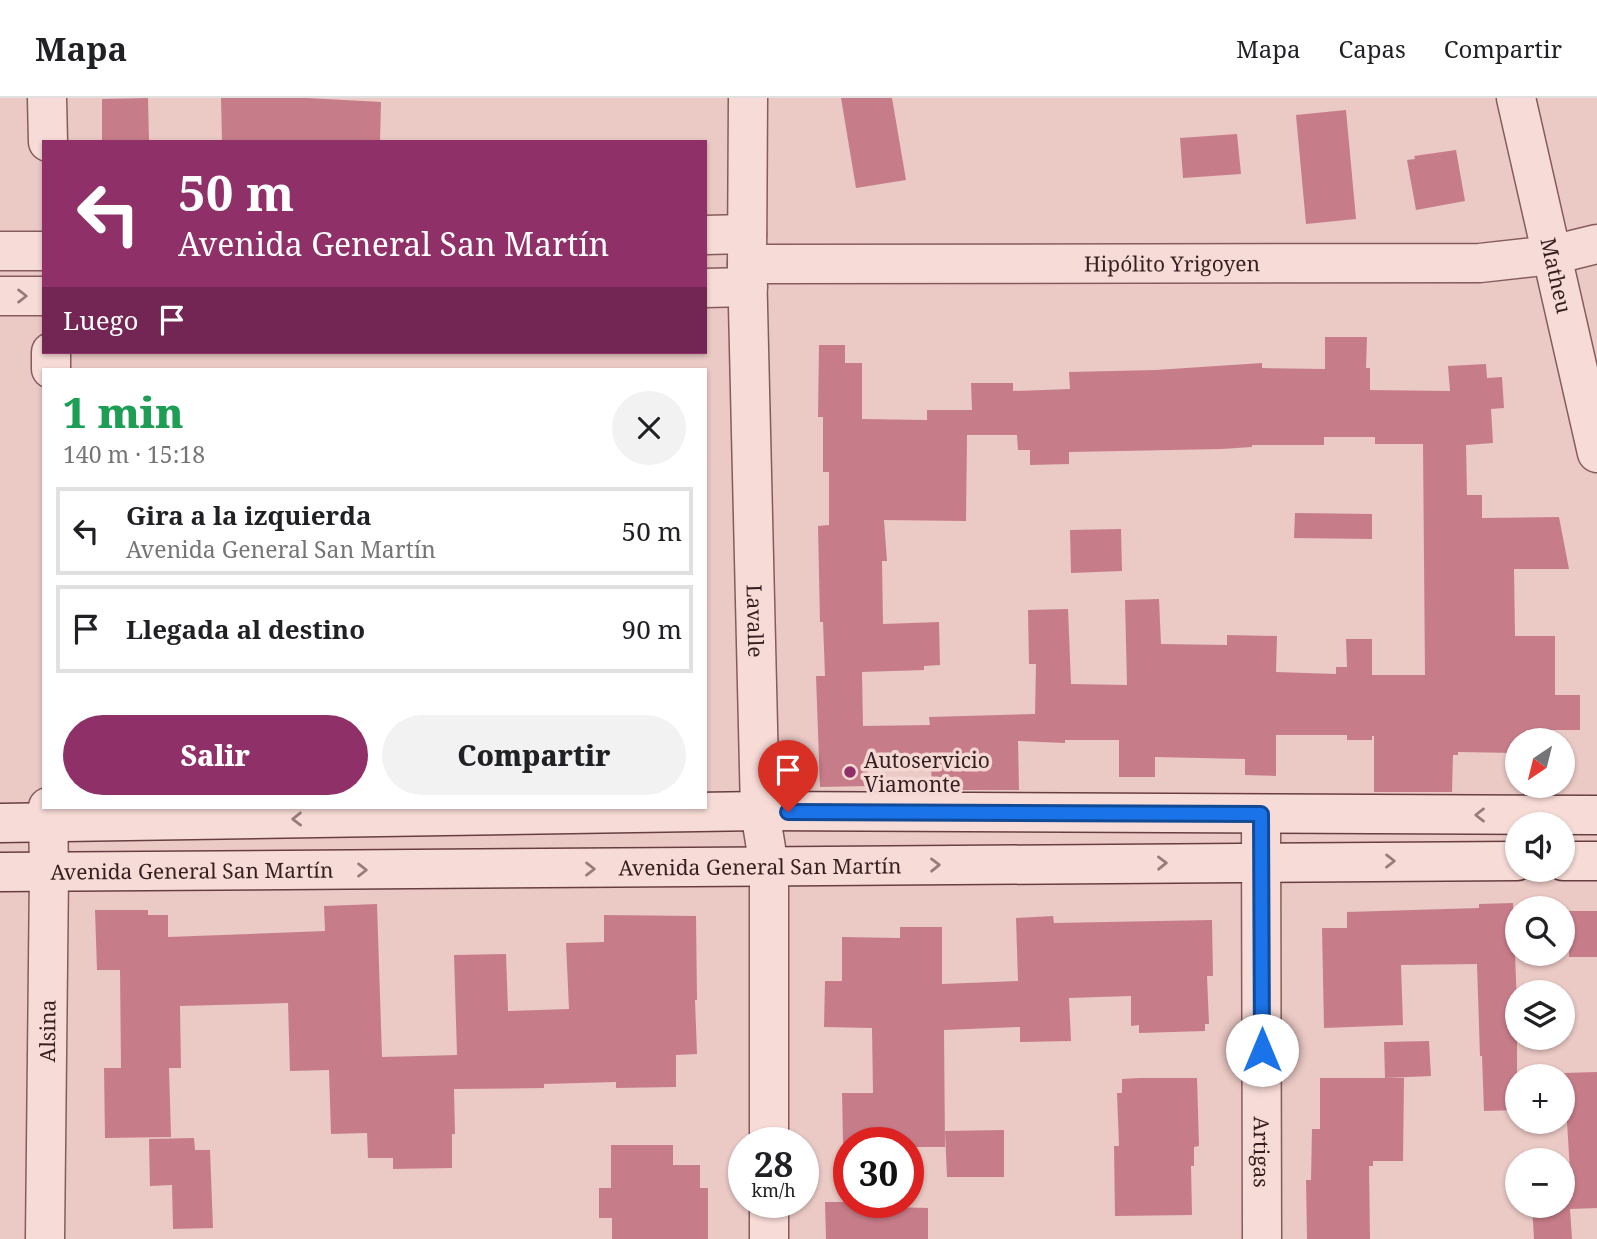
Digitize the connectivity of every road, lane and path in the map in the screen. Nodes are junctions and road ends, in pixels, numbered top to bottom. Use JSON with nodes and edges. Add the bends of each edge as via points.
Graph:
{"nodes":[{"id":1,"x":47,"y":98,"type":"edge"},
{"id":2,"x":748,"y":98,"type":"edge"},
{"id":3,"x":1516,"y":98,"type":"edge"},
{"id":4,"x":48,"y":140,"type":"edge"},
{"id":5,"x":707,"y":236,"type":"edge"},
{"id":6,"x":1597,"y":244,"type":"edge"},
{"id":7,"x":0,"y":251,"type":"edge"},
{"id":8,"x":42,"y":251,"type":"edge"},
{"id":9,"x":1552,"y":255,"type":"junction"},
{"id":10,"x":747,"y":262,"type":"junction"},
{"id":11,"x":707,"y":287,"type":"edge"},
{"id":12,"x":0,"y":296,"type":"edge"},
{"id":13,"x":42,"y":296,"type":"edge"},
{"id":14,"x":1597,"y":453,"type":"edge"},
{"id":15,"x":760,"y":811,"type":"junction"},
{"id":16,"x":1261,"y":814,"type":"junction"},
{"id":17,"x":48,"y":815,"type":"edge"},
{"id":18,"x":1597,"y":815,"type":"edge"},
{"id":19,"x":0,"y":823,"type":"edge"},
{"id":20,"x":1505,"y":861,"type":"edge"},
{"id":21,"x":1575,"y":861,"type":"edge"},
{"id":22,"x":1597,"y":861,"type":"edge"},
{"id":23,"x":1262,"y":862,"type":"junction"},
{"id":24,"x":769,"y":867,"type":"junction"},
{"id":25,"x":0,"y":872,"type":"edge"},
{"id":26,"x":49,"y":872,"type":"junction"},
{"id":27,"x":769,"y":1127,"type":"edge"},
{"id":28,"x":769,"y":1218,"type":"edge"},
{"id":29,"x":45,"y":1239,"type":"edge"},
{"id":30,"x":769,"y":1239,"type":"edge"},
{"id":31,"x":1262,"y":1239,"type":"edge"}],
"edges":[{"from":1,"to":4,"type":"street"},
{"from":2,"to":10,"type":"street","name":"Lavalle"},
{"from":3,"to":9,"type":"street","name":"Matheu"},
{"from":5,"to":10,"type":"street","name":"Hipólito Yrigoyen"},
{"from":6,"to":9,"type":"street","name":"Hipólito Yrigoyen"},
{"from":7,"to":8,"type":"street"},
{"from":9,"to":10,"type":"street","name":"Hipólito Yrigoyen","via":[[1480,263]]},
{"from":9,"to":14,"type":"street","name":"Matheu"},
{"from":10,"to":11,"type":"street","name":"Hipólito Yrigoyen"},
{"from":10,"to":15,"type":"street","name":"Lavalle"},
{"from":12,"to":13,"type":"street","one_way":true},
{"from":15,"to":16,"type":"street"},
{"from":15,"to":17,"type":"street","one_way":true},
{"from":15,"to":24,"type":"street","name":"Lavalle"},
{"from":18,"to":16,"type":"street","one_way":true},
{"from":16,"to":23,"type":"street","name":"Artigas"},
{"from":17,"to":19,"type":"street"},
{"from":17,"to":26,"type":"street","name":"Alsina"},
{"from":23,"to":20,"type":"street","name":"Avenida General San Martín","one_way":true},
{"from":21,"to":22,"type":"street"},
{"from":24,"to":23,"type":"street","name":"Avenida General San Martín","one_way":true},
{"from":23,"to":31,"type":"street","name":"Artigas"},
{"from":26,"to":24,"type":"street","name":"Avenida General San Martín","one_way":true},
{"from":24,"to":27,"type":"street","name":"Lavalle"},
{"from":25,"to":26,"type":"street","name":"Avenida General San Martín"},
{"from":26,"to":29,"type":"street","name":"Alsina"},
{"from":28,"to":30,"type":"street"}]}
